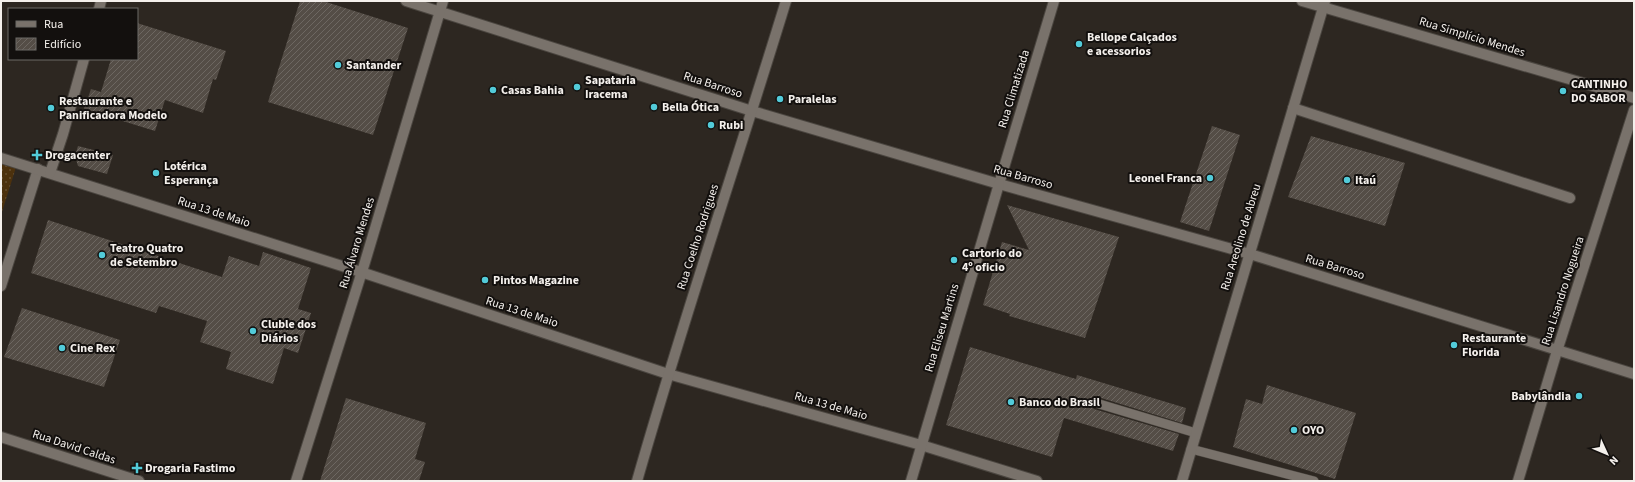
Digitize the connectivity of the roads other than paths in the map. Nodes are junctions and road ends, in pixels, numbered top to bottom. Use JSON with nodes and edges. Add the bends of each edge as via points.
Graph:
{"nodes":[{"id":1,"x":406,"y":1,"type":"edge"},
{"id":2,"x":443,"y":1,"type":"edge"},
{"id":3,"x":786,"y":1,"type":"edge"},
{"id":4,"x":1054,"y":1,"type":"edge"},
{"id":5,"x":1302,"y":1,"type":"edge"},
{"id":6,"x":1324,"y":4,"type":"edge"},
{"id":7,"x":439,"y":11,"type":"junction"},
{"id":8,"x":84,"y":60,"type":"edge"},
{"id":9,"x":1634,"y":98,"type":"edge"},
{"id":10,"x":1293,"y":108,"type":"junction"},
{"id":11,"x":1634,"y":110,"type":"edge"},
{"id":12,"x":752,"y":111,"type":"junction"},
{"id":13,"x":1,"y":158,"type":"edge"},
{"id":14,"x":38,"y":170,"type":"junction"},
{"id":15,"x":50,"y":173,"type":"junction"},
{"id":16,"x":999,"y":184,"type":"junction"},
{"id":17,"x":1570,"y":198,"type":"dead end"},
{"id":18,"x":1250,"y":254,"type":"junction"},
{"id":19,"x":361,"y":272,"type":"junction"},
{"id":20,"x":1,"y":286,"type":"edge"},
{"id":21,"x":1557,"y":351,"type":"junction"},
{"id":22,"x":668,"y":374,"type":"junction"},
{"id":23,"x":1634,"y":374,"type":"edge"},
{"id":24,"x":1096,"y":403,"type":"dead end"},
{"id":25,"x":1196,"y":433,"type":"junction"},
{"id":26,"x":1,"y":437,"type":"edge"},
{"id":27,"x":921,"y":445,"type":"junction"},
{"id":28,"x":1191,"y":449,"type":"junction"},
{"id":29,"x":139,"y":481,"type":"edge"},
{"id":30,"x":296,"y":481,"type":"edge"},
{"id":31,"x":637,"y":481,"type":"edge"},
{"id":32,"x":911,"y":481,"type":"edge"},
{"id":33,"x":1037,"y":481,"type":"edge"},
{"id":34,"x":1182,"y":481,"type":"edge"},
{"id":35,"x":1314,"y":481,"type":"edge"},
{"id":36,"x":1518,"y":481,"type":"edge"}],
"edges":[{"from":1,"to":7,"type":"street","name":"Rua Barroso"},
{"from":2,"to":7,"type":"street","name":"Rua Álvaro Mendes"},
{"from":3,"to":12,"type":"street","name":"Rua Coelho Rodrigues"},
{"from":4,"to":16,"type":"street","name":"Rua Climatizada"},
{"from":5,"to":6,"type":"street","name":"Rua Simplício Mendes"},
{"from":6,"to":9,"type":"street","name":"Rua Simplício Mendes","via":[[1469,51]]},
{"from":6,"to":10,"type":"street","name":"Rua Areolino de Abreu"},
{"from":7,"to":12,"type":"street","name":"Rua Barroso"},
{"from":7,"to":19,"type":"street","name":"Rua Álvaro Mendes"},
{"from":8,"to":15,"type":"street"},
{"from":10,"to":17,"type":"street"},
{"from":10,"to":18,"type":"street","name":"Rua Areolino de Abreu"},
{"from":11,"to":21,"type":"street","name":"Rua Lisandro Nogueira"},
{"from":12,"to":16,"type":"street","name":"Rua Barroso"},
{"from":12,"to":22,"type":"street","name":"Rua Coelho Rodrigues"},
{"from":13,"to":14,"type":"street","name":"Rua 13 de Maio"},
{"from":14,"to":15,"type":"street","name":"Rua 13 de Maio"},
{"from":14,"to":20,"type":"street"},
{"from":15,"to":19,"type":"street","name":"Rua 13 de Maio"},
{"from":16,"to":18,"type":"street","name":"Rua Barroso"},
{"from":16,"to":27,"type":"street","name":"Rua Eliseu Martins"},
{"from":18,"to":21,"type":"street","name":"Rua Barroso"},
{"from":18,"to":25,"type":"street","name":"Rua Areolino de Abreu"},
{"from":19,"to":22,"type":"street","name":"Rua 13 de Maio"},
{"from":19,"to":30,"type":"street","name":"Rua Álvaro Mendes"},
{"from":21,"to":23,"type":"street","name":"Rua Barroso"},
{"from":21,"to":36,"type":"street","name":"Rua Lisandro Nogueira"},
{"from":22,"to":27,"type":"street","name":"Rua 13 de Maio"},
{"from":22,"to":31,"type":"street","name":"Rua Coelho Rodrigues"},
{"from":24,"to":25,"type":"lane"},
{"from":25,"to":28,"type":"street","name":"Rua Areolino de Abreu"},
{"from":26,"to":29,"type":"street","name":"Rua David Caldas"},
{"from":27,"to":32,"type":"street","name":"Rua Eliseu Martins"},
{"from":27,"to":33,"type":"street","name":"Rua 13 de Maio"},
{"from":28,"to":34,"type":"street","name":"Rua Areolino de Abreu"},
{"from":28,"to":35,"type":"lane"}]}
